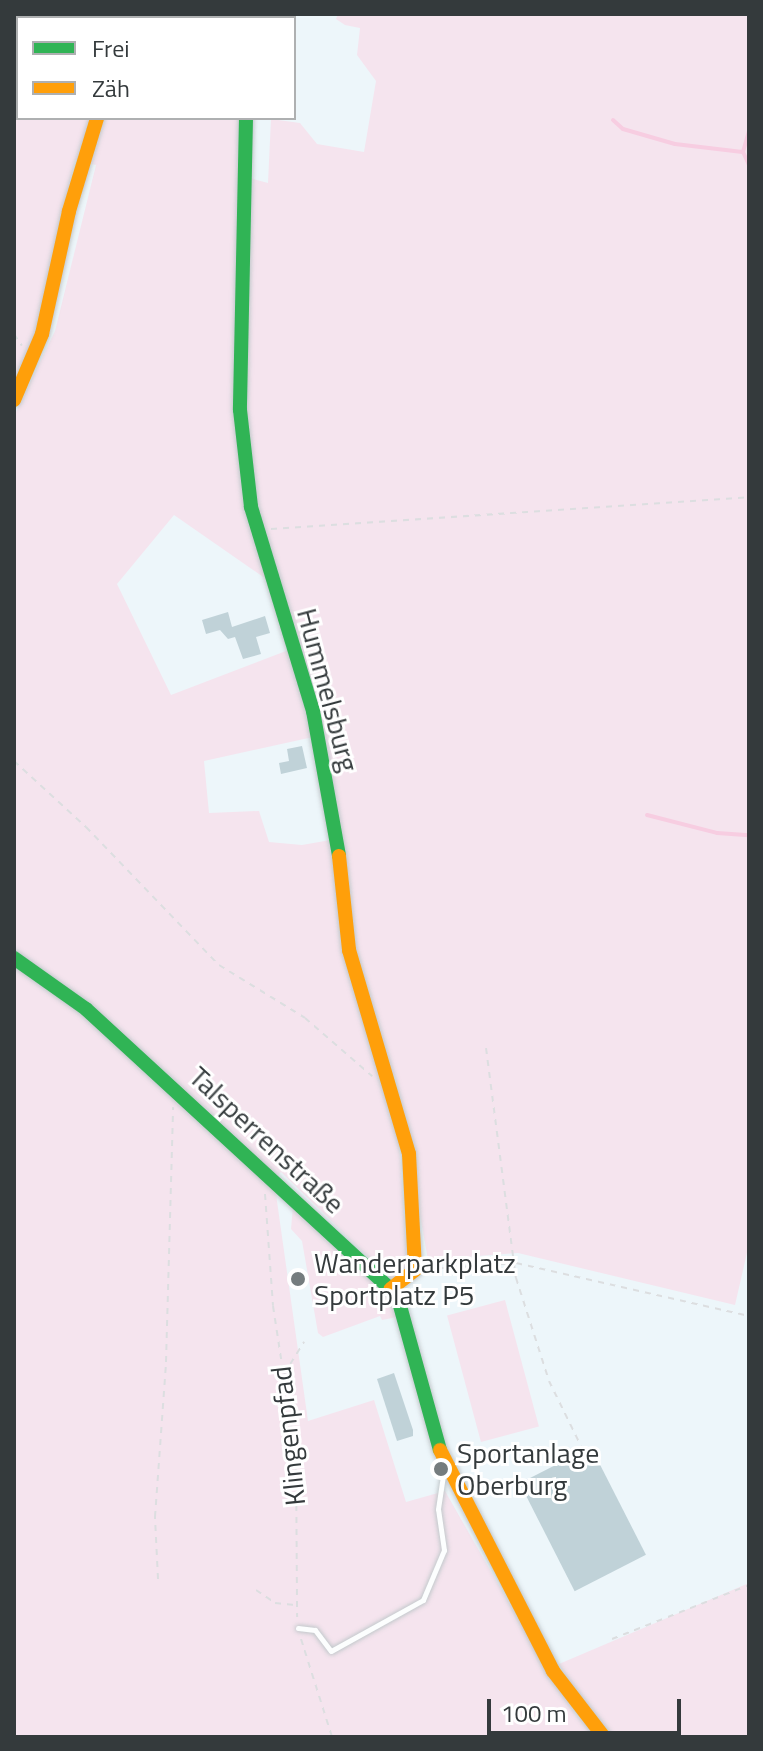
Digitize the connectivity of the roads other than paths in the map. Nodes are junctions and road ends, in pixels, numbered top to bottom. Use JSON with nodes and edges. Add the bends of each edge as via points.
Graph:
{"nodes":[{"id":1,"x":96,"y":120,"type":"edge"},
{"id":2,"x":246,"y":120,"type":"edge"},
{"id":3,"x":14,"y":400,"type":"edge"},
{"id":4,"x":14,"y":958,"type":"edge"},
{"id":5,"x":391,"y":1289,"type":"junction"},
{"id":6,"x":445,"y":1464,"type":"junction"},
{"id":7,"x":298,"y":1625,"type":"road end"},
{"id":8,"x":604,"y":1737,"type":"edge"}],
"edges":[{"from":1,"to":3,"type":"street","via":[[69,211],[42,334]]},
{"from":2,"to":5,"type":"street","name":"Hummelsburg","via":[[240,410],[255,530],[313,711],[340,859],[349,950],[393,1087],[412,1172],[415,1270]]},
{"from":4,"to":5,"type":"street","name":"Talsperrenstraße","via":[[86,1009]]},
{"from":5,"to":6,"type":"street","name":"Talsperrenstraße","via":[[404,1313],[419,1388]]},
{"from":6,"to":7,"type":"lane","via":[[438,1509],[444,1550],[423,1600],[331,1651],[315,1630]]},
{"from":6,"to":8,"type":"street","name":"Talsperrenstraße","via":[[553,1671]]}]}
